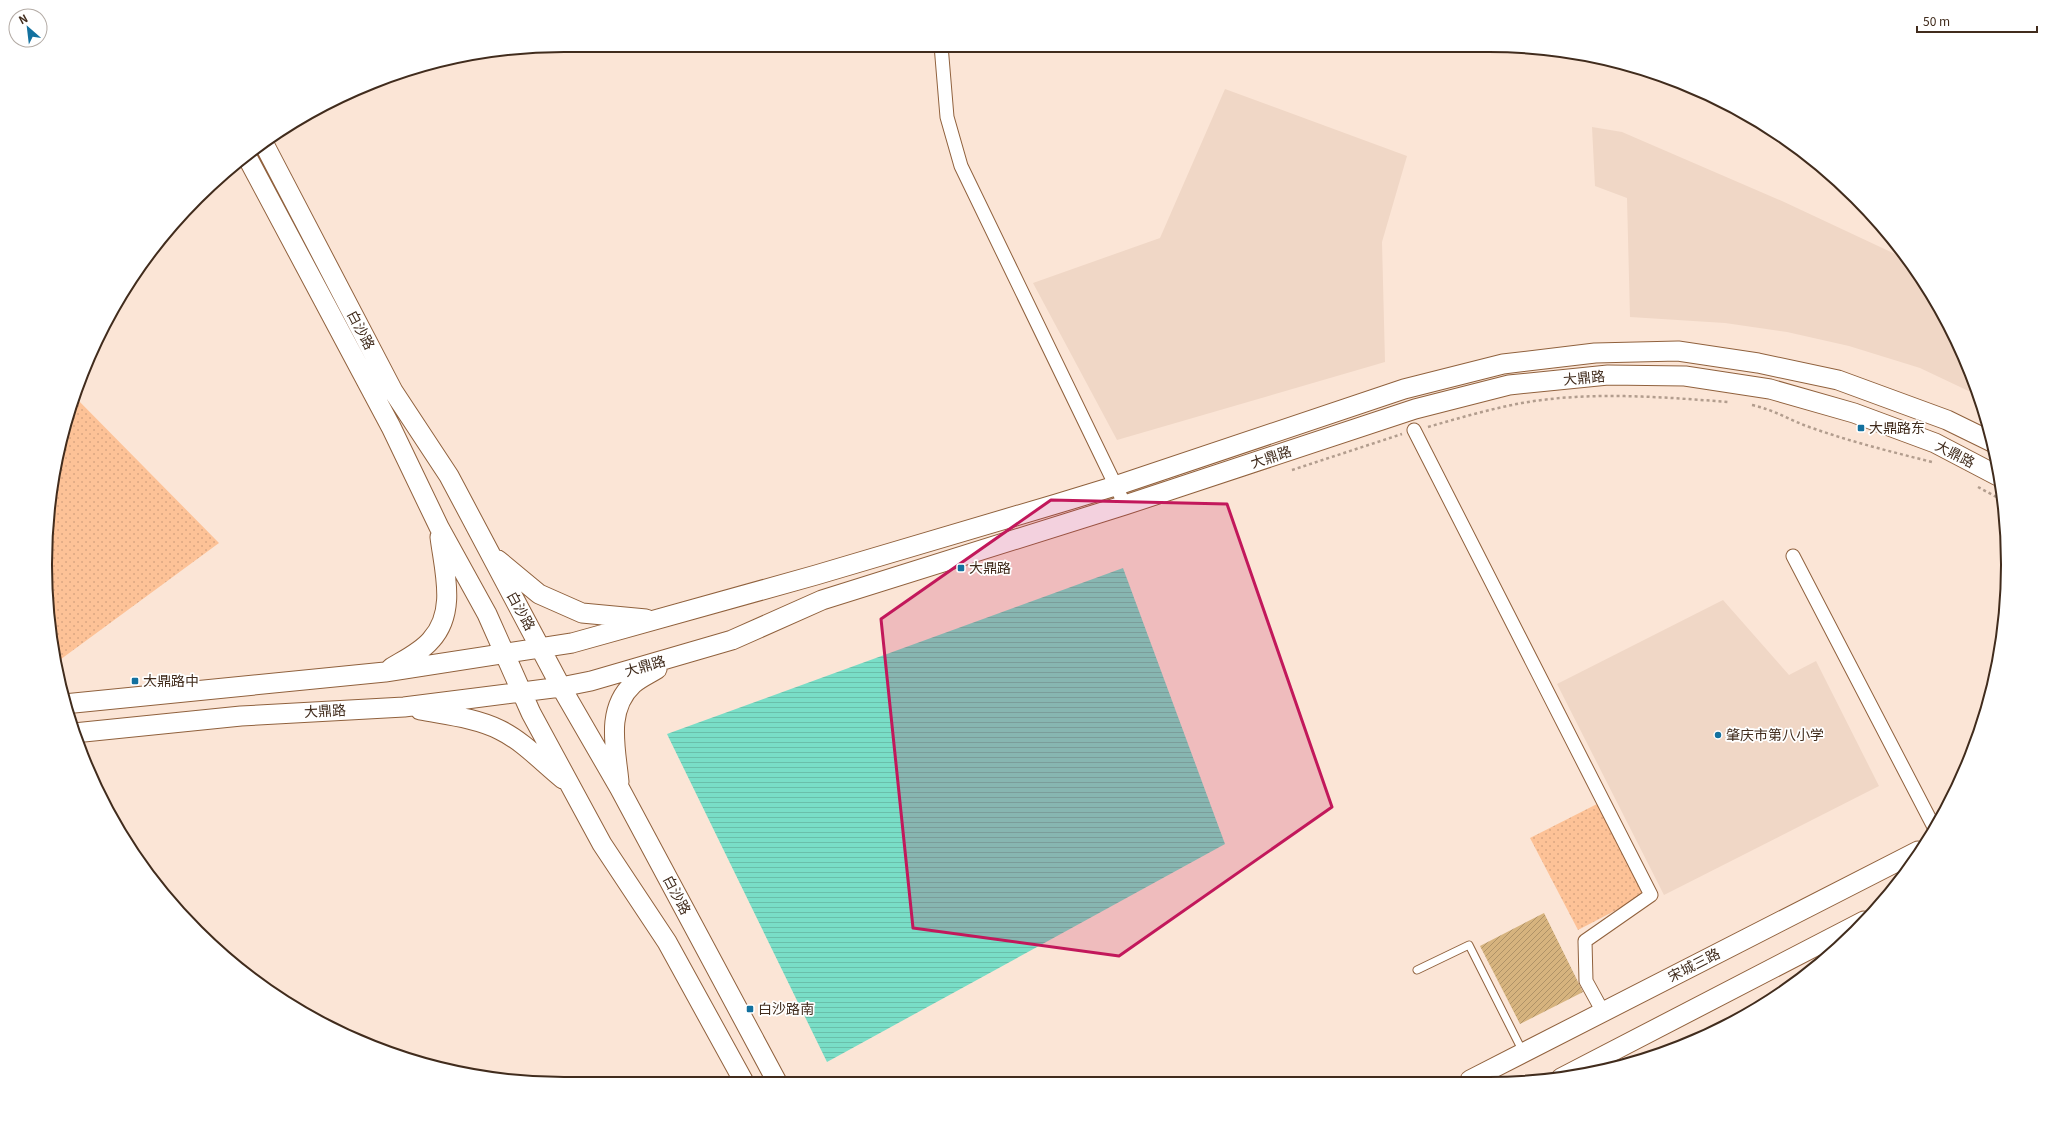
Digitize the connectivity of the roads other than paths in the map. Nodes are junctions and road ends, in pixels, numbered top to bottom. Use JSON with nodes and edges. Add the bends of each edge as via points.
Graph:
{"nodes":[{"id":1,"x":942,"y":52,"type":"edge"},
{"id":2,"x":266,"y":148,"type":"edge"},
{"id":3,"x":249,"y":161,"type":"edge"},
{"id":4,"x":1414,"y":430,"type":"road end"},
{"id":5,"x":1985,"y":439,"type":"edge"},
{"id":6,"x":1992,"y":473,"type":"edge"},
{"id":7,"x":1115,"y":486,"type":"junction"},
{"id":8,"x":1125,"y":505,"type":"junction"},
{"id":9,"x":439,"y":527,"type":"junction"},
{"id":10,"x":489,"y":553,"type":"junction"},
{"id":11,"x":1793,"y":556,"type":"dead end"},
{"id":12,"x":658,"y":620,"type":"junction"},
{"id":13,"x":542,"y":648,"type":"junction"},
{"id":14,"x":504,"y":654,"type":"junction"},
{"id":15,"x":676,"y":658,"type":"junction"},
{"id":16,"x":385,"y":672,"type":"junction"},
{"id":17,"x":561,"y":687,"type":"junction"},
{"id":18,"x":521,"y":692,"type":"junction"},
{"id":19,"x":71,"y":703,"type":"edge"},
{"id":20,"x":404,"y":707,"type":"junction"},
{"id":21,"x":80,"y":732,"type":"edge"},
{"id":22,"x":570,"y":785,"type":"junction"},
{"id":23,"x":620,"y":789,"type":"junction"},
{"id":24,"x":1931,"y":822,"type":"edge"},
{"id":25,"x":1911,"y":855,"type":"edge"},
{"id":26,"x":1849,"y":929,"type":"edge"},
{"id":27,"x":1417,"y":970,"type":"dead end"},
{"id":28,"x":1603,"y":1012,"type":"junction"},
{"id":29,"x":1524,"y":1052,"type":"junction"},
{"id":30,"x":1579,"y":1069,"type":"edge"},
{"id":31,"x":741,"y":1077,"type":"edge"},
{"id":32,"x":774,"y":1077,"type":"edge"},
{"id":33,"x":1476,"y":1077,"type":"edge"}],
"edges":[{"from":1,"to":7,"type":"street","via":[[947,117],[961,166]]},
{"from":2,"to":10,"type":"main road","name":"白沙路","via":[[393,391],[449,476]]},
{"from":3,"to":9,"type":"main road","name":"白沙路","via":[[391,427]]},
{"from":4,"to":28,"type":"street","via":[[1652,895],[1584,941],[1586,981]]},
{"from":5,"to":7,"type":"main road","name":"大鼎路","via":[[1947,420],[1838,380],[1758,363],[1678,351],[1595,352],[1503,364],[1404,389]]},
{"from":6,"to":8,"type":"main road","name":"大鼎路","via":[[1927,440],[1854,413],[1770,389],[1685,376],[1608,375],[1509,385],[1415,409]]},
{"from":7,"to":8,"type":"street"},
{"from":7,"to":12,"type":"main road","name":"大鼎路"},
{"from":8,"to":15,"type":"main road","name":"大鼎路","via":[[822,600],[732,640]]},
{"from":9,"to":14,"type":"main road","name":"白沙路","via":[[486,614]]},
{"from":9,"to":16,"type":"main road","via":[[447,610],[441,627],[431,641]]},
{"from":10,"to":12,"type":"main road","via":[[539,594],[574,610],[582,613]]},
{"from":10,"to":13,"type":"main road","name":"白沙路"},
{"from":11,"to":24,"type":"street"},
{"from":12,"to":13,"type":"main road","name":"大鼎路","via":[[589,640]]},
{"from":13,"to":14,"type":"main road","name":"大鼎路"},
{"from":13,"to":17,"type":"main road","name":"白沙路"},
{"from":14,"to":16,"type":"main road","name":"大鼎路"},
{"from":14,"to":18,"type":"main road","name":"白沙路"},
{"from":15,"to":17,"type":"main road","name":"大鼎路","via":[[591,682]]},
{"from":15,"to":23,"type":"main road","via":[[633,684],[616,712],[613,728]]},
{"from":16,"to":19,"type":"main road","name":"大鼎路"},
{"from":17,"to":18,"type":"main road","name":"大鼎路"},
{"from":17,"to":23,"type":"main road","name":"白沙路"},
{"from":18,"to":20,"type":"main road","name":"大鼎路"},
{"from":18,"to":22,"type":"main road","name":"白沙路"},
{"from":20,"to":21,"type":"main road","name":"大鼎路","via":[[241,716]]},
{"from":20,"to":22,"type":"main road","via":[[468,720],[501,731],[519,742]]},
{"from":22,"to":31,"type":"main road","name":"白沙路","via":[[602,844],[667,942]]},
{"from":23,"to":32,"type":"main road","name":"白沙路"},
{"from":25,"to":28,"type":"main road","name":"宋城三路"},
{"from":26,"to":30,"type":"main road"},
{"from":27,"to":29,"type":"lane","via":[[1470,945]]},
{"from":28,"to":29,"type":"main road","name":"宋城三路"},
{"from":29,"to":33,"type":"main road","name":"宋城三路"}]}
